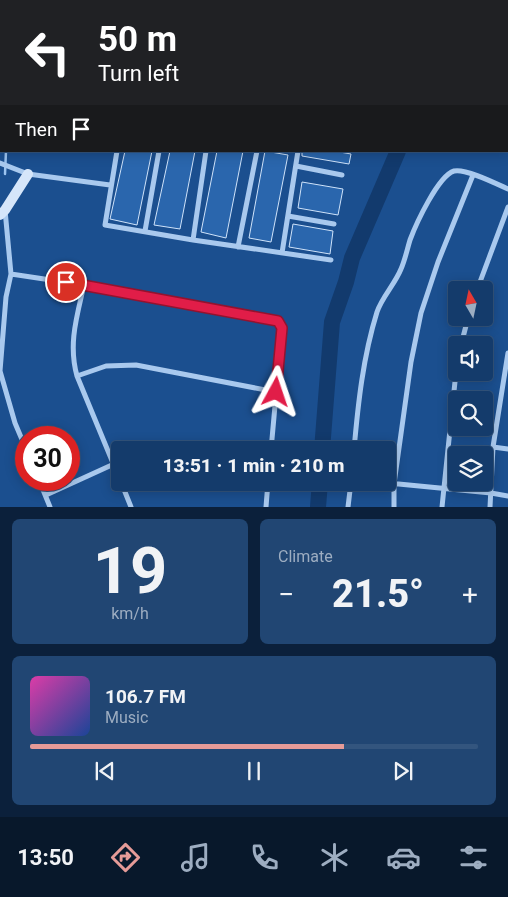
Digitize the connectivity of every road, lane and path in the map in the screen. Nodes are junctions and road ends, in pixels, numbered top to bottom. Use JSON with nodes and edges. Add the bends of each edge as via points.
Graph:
{"nodes":[{"id":1,"x":117,"y":152,"type":"edge"},
{"id":2,"x":158,"y":152,"type":"edge"},
{"id":3,"x":206,"y":152,"type":"edge"},
{"id":4,"x":256,"y":152,"type":"edge"},
{"id":5,"x":298,"y":152,"type":"edge"},
{"id":6,"x":0,"y":163,"type":"edge"},
{"id":7,"x":296,"y":166,"type":"junction"},
{"id":8,"x":28,"y":174,"type":"junction"},
{"id":9,"x":342,"y":175,"type":"dead end"},
{"id":10,"x":473,"y":175,"type":"junction"},
{"id":11,"x":110,"y":185,"type":"junction"},
{"id":12,"x":508,"y":189,"type":"edge"},
{"id":13,"x":508,"y":207,"type":"edge"},
{"id":14,"x":3,"y":213,"type":"edge"},
{"id":15,"x":288,"y":216,"type":"junction"},
{"id":16,"x":334,"y":224,"type":"dead end"},
{"id":17,"x":145,"y":231,"type":"junction"},
{"id":18,"x":193,"y":240,"type":"junction"},
{"id":19,"x":238,"y":247,"type":"junction"},
{"id":20,"x":282,"y":253,"type":"junction"},
{"id":21,"x":331,"y":260,"type":"dead end"},
{"id":22,"x":11,"y":274,"type":"junction"},
{"id":23,"x":480,"y":281,"type":"edge"},
{"id":24,"x":84,"y":285,"type":"junction"},
{"id":25,"x":508,"y":353,"type":"edge"},
{"id":26,"x":77,"y":376,"type":"junction"},
{"id":27,"x":455,"y":381,"type":"edge"},
{"id":28,"x":508,"y":388,"type":"edge"},
{"id":29,"x":502,"y":391,"type":"junction"},
{"id":30,"x":276,"y":392,"type":"junction"},
{"id":31,"x":16,"y":426,"type":"edge"},
{"id":32,"x":272,"y":441,"type":"edge"},
{"id":33,"x":355,"y":441,"type":"edge"},
{"id":34,"x":493,"y":447,"type":"joint"},
{"id":35,"x":508,"y":449,"type":"edge"},
{"id":36,"x":111,"y":451,"type":"edge"},
{"id":37,"x":111,"y":467,"type":"edge"},
{"id":38,"x":396,"y":470,"type":"edge"},
{"id":39,"x":396,"y":484,"type":"edge"},
{"id":40,"x":444,"y":488,"type":"junction"},
{"id":41,"x":44,"y":491,"type":"edge"},
{"id":42,"x":125,"y":491,"type":"edge"},
{"id":43,"x":267,"y":491,"type":"edge"},
{"id":44,"x":349,"y":491,"type":"edge"},
{"id":45,"x":394,"y":491,"type":"edge"},
{"id":46,"x":491,"y":493,"type":"junction"},
{"id":47,"x":46,"y":495,"type":"junction"},
{"id":48,"x":508,"y":496,"type":"edge"},
{"id":49,"x":50,"y":507,"type":"edge"},
{"id":50,"x":131,"y":507,"type":"edge"},
{"id":51,"x":266,"y":507,"type":"edge"},
{"id":52,"x":348,"y":507,"type":"edge"},
{"id":53,"x":394,"y":507,"type":"edge"},
{"id":54,"x":442,"y":507,"type":"edge"},
{"id":55,"x":490,"y":507,"type":"edge"}],
"edges":[{"from":1,"to":11,"type":"street"},
{"from":2,"to":17,"type":"street"},
{"from":3,"to":18,"type":"street"},
{"from":4,"to":19,"type":"street"},
{"from":5,"to":7,"type":"street"},
{"from":6,"to":8,"type":"street"},
{"from":7,"to":9,"type":"street"},
{"from":7,"to":15,"type":"street"},
{"from":8,"to":11,"type":"street"},
{"from":8,"to":14,"type":"main road"},
{"from":10,"to":12,"type":"street"},
{"from":10,"to":33,"type":"street","via":[[453,172],[440,185],[424,210],[401,270],[378,309],[359,395]]},
{"from":10,"to":38,"type":"street","via":[[421,313]]},
{"from":11,"to":17,"type":"street","via":[[105,225]]},
{"from":13,"to":23,"type":"street"},
{"from":14,"to":22,"type":"street"},
{"from":15,"to":16,"type":"street"},
{"from":15,"to":20,"type":"street"},
{"from":17,"to":18,"type":"street"},
{"from":18,"to":19,"type":"street"},
{"from":19,"to":20,"type":"street"},
{"from":20,"to":21,"type":"street"},
{"from":22,"to":24,"type":"street"},
{"from":22,"to":31,"type":"street","via":[[0,371]]},
{"from":24,"to":26,"type":"street","via":[[72,358]]},
{"from":24,"to":30,"type":"street","via":[[278,321],[282,328]]},
{"from":25,"to":29,"type":"street"},
{"from":26,"to":30,"type":"street","via":[[106,366],[136,366]]},
{"from":26,"to":36,"type":"street"},
{"from":27,"to":40,"type":"street"},
{"from":28,"to":29,"type":"lane"},
{"from":29,"to":34,"type":"street"},
{"from":30,"to":32,"type":"street"},
{"from":34,"to":35,"type":"street"},
{"from":37,"to":47,"type":"street"},
{"from":39,"to":40,"type":"street"},
{"from":40,"to":46,"type":"street"},
{"from":40,"to":54,"type":"street"},
{"from":41,"to":47,"type":"street"},
{"from":42,"to":50,"type":"street"},
{"from":43,"to":51,"type":"street"},
{"from":44,"to":52,"type":"street"},
{"from":45,"to":53,"type":"street"},
{"from":46,"to":48,"type":"street"},
{"from":46,"to":55,"type":"street"},
{"from":47,"to":49,"type":"street"}]}
